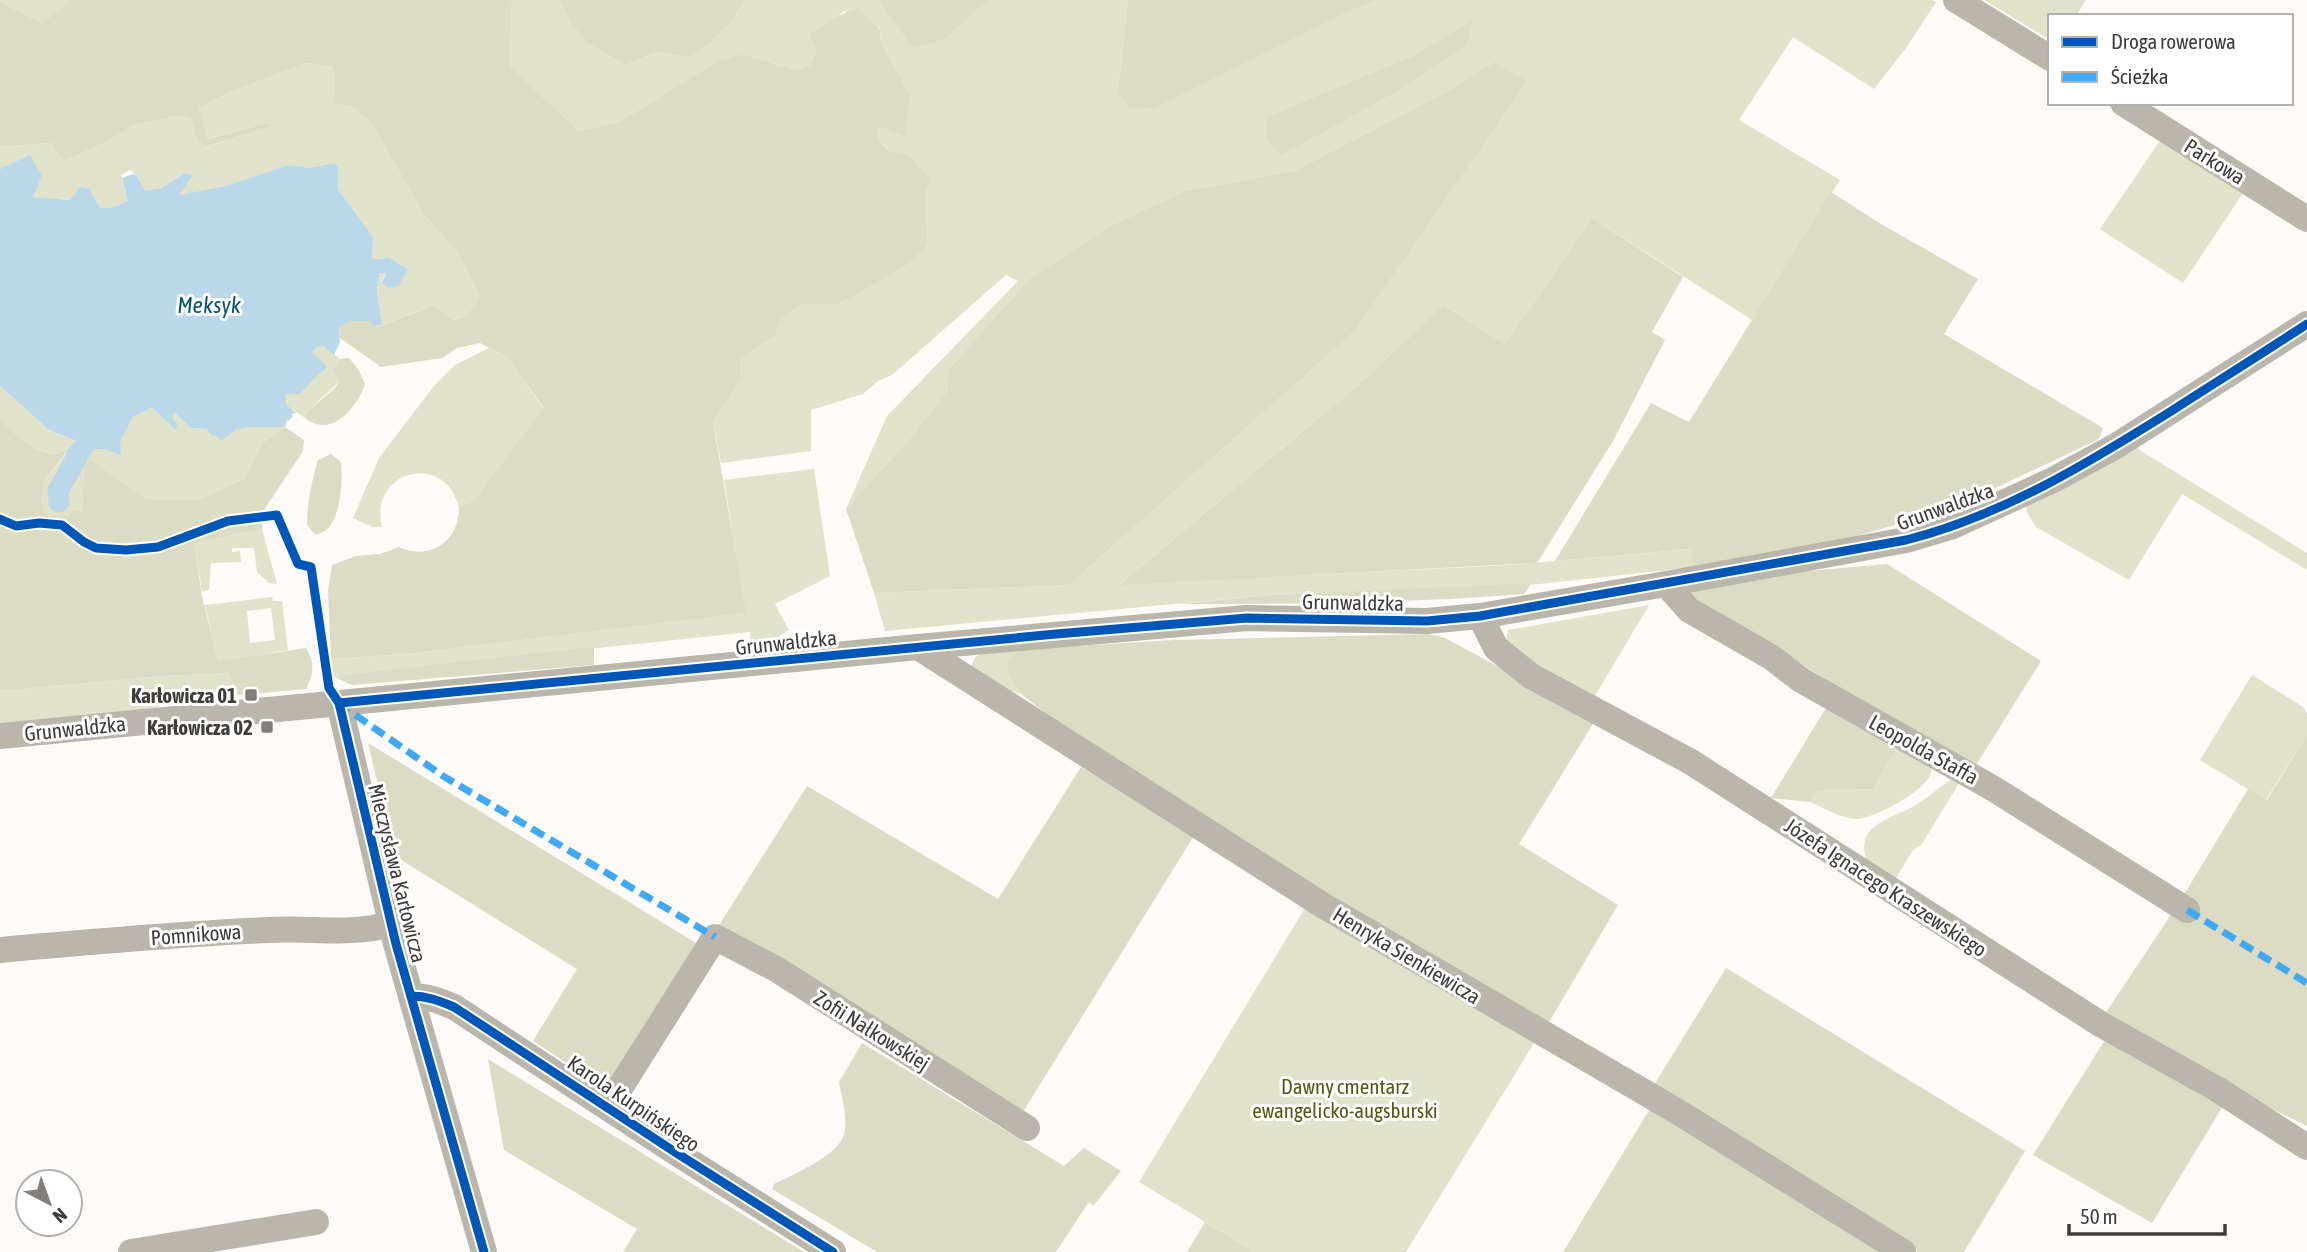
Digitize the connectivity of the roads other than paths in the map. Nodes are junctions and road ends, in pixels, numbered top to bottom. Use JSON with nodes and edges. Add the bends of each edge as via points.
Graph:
{"nodes":[{"id":1,"x":1956,"y":0,"type":"edge"},
{"id":2,"x":2048,"y":57,"type":"edge"},
{"id":3,"x":2126,"y":105,"type":"edge"},
{"id":4,"x":2307,"y":219,"type":"edge"},
{"id":5,"x":2307,"y":324,"type":"edge"},
{"id":6,"x":1666,"y":584,"type":"junction"},
{"id":7,"x":1480,"y":616,"type":"junction"},
{"id":8,"x":918,"y":647,"type":"junction"},
{"id":9,"x":339,"y":703,"type":"junction"},
{"id":10,"x":0,"y":736,"type":"edge"},
{"id":11,"x":2187,"y":910,"type":"dead end"},
{"id":12,"x":391,"y":924,"type":"junction"},
{"id":13,"x":0,"y":950,"type":"edge"},
{"id":14,"x":411,"y":996,"type":"junction"},
{"id":15,"x":608,"y":1107,"type":"junction"},
{"id":16,"x":1027,"y":1128,"type":"dead end"},
{"id":17,"x":2307,"y":1147,"type":"edge"},
{"id":18,"x":316,"y":1222,"type":"dead end"},
{"id":19,"x":131,"y":1252,"type":"edge"},
{"id":20,"x":484,"y":1252,"type":"edge"},
{"id":21,"x":833,"y":1252,"type":"edge"},
{"id":22,"x":1903,"y":1252,"type":"edge"}],
"edges":[{"from":1,"to":2,"type":"street"},
{"from":3,"to":4,"type":"street","name":"Parkowa"},
{"from":5,"to":6,"type":"street","name":"Grunwaldzka","via":[[2116,446],[1953,526],[1906,540]]},
{"from":6,"to":7,"type":"street","name":"Grunwaldzka"},
{"from":6,"to":11,"type":"street","name":"Leopolda Staffa","via":[[1689,610],[1771,657],[1801,680],[1994,789]]},
{"from":7,"to":8,"type":"street","name":"Grunwaldzka","via":[[1427,621],[1247,618]]},
{"from":7,"to":17,"type":"street","name":"Józefa Ignacego Kraszewskiego","via":[[1496,648],[1531,676],[1691,762],[2102,1025],[2217,1089]]},
{"from":8,"to":9,"type":"street","name":"Grunwaldzka"},
{"from":8,"to":22,"type":"street","name":"Henryka Sienkiewicza","via":[[1324,906],[1675,1110]]},
{"from":9,"to":10,"type":"street","name":"Grunwaldzka"},
{"from":9,"to":12,"type":"street","name":"Mieczysława Karłowicza"},
{"from":12,"to":13,"type":"street","name":"Pomnikowa","via":[[357,932],[211,932]]},
{"from":12,"to":14,"type":"street","name":"Mieczysława Karłowicza"},
{"from":14,"to":15,"type":"street","name":"Karola Kurpińskiego","via":[[454,1007]]},
{"from":14,"to":20,"type":"street","name":"Mieczysława Karłowicza"},
{"from":15,"to":16,"type":"street","name":"Zofii Nałkowskiej","via":[[715,937],[776,970]]},
{"from":15,"to":21,"type":"street","name":"Karola Kurpińskiego"},
{"from":18,"to":19,"type":"street"}]}
